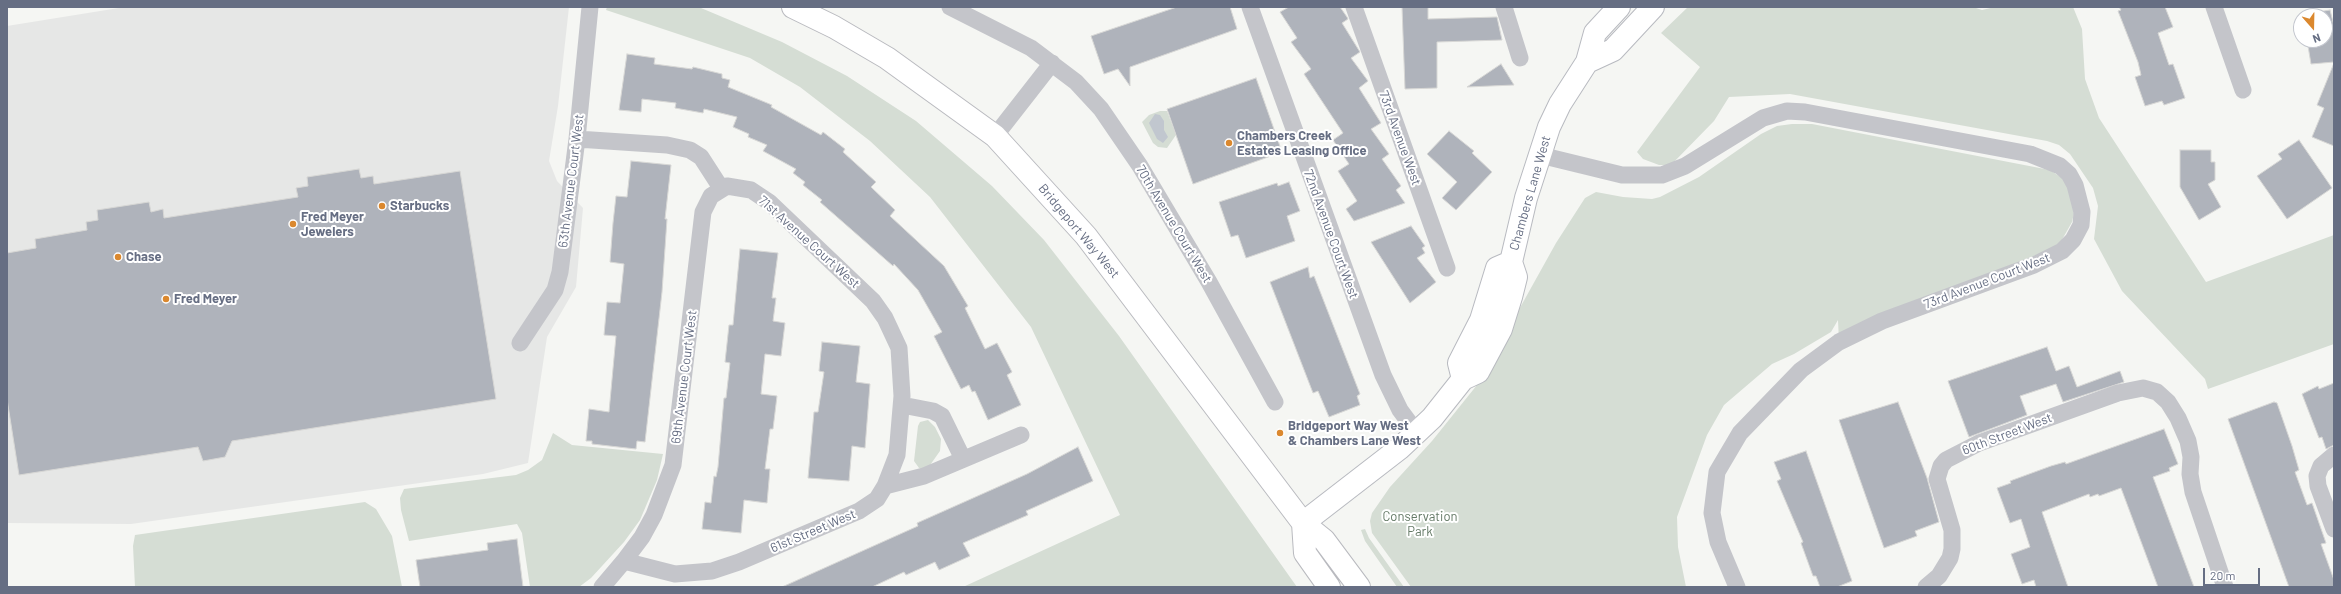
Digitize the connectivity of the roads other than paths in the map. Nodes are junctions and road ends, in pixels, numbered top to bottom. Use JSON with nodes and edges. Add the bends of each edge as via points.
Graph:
{"nodes":[{"id":1,"x":590,"y":7,"type":"edge"},
{"id":2,"x":793,"y":7,"type":"edge"},
{"id":3,"x":950,"y":7,"type":"edge"},
{"id":4,"x":1250,"y":7,"type":"edge"},
{"id":5,"x":1354,"y":7,"type":"edge"},
{"id":6,"x":1504,"y":7,"type":"edge"},
{"id":7,"x":1619,"y":7,"type":"edge"},
{"id":8,"x":1653,"y":7,"type":"edge"},
{"id":9,"x":2214,"y":7,"type":"edge"},
{"id":10,"x":1520,"y":58,"type":"dead end"},
{"id":11,"x":1587,"y":62,"type":"junction"},
{"id":12,"x":1052,"y":63,"type":"junction"},
{"id":13,"x":2243,"y":90,"type":"dead end"},
{"id":14,"x":995,"y":136,"type":"junction"},
{"id":15,"x":577,"y":138,"type":"junction"},
{"id":16,"x":1540,"y":155,"type":"junction"},
{"id":17,"x":721,"y":188,"type":"junction"},
{"id":18,"x":1447,"y":268,"type":"dead end"},
{"id":19,"x":520,"y":343,"type":"dead end"},
{"id":20,"x":1275,"y":402,"type":"dead end"},
{"id":21,"x":902,"y":405,"type":"junction"},
{"id":22,"x":1417,"y":433,"type":"junction"},
{"id":23,"x":1021,"y":435,"type":"dead end"},
{"id":24,"x":2334,"y":454,"type":"edge"},
{"id":25,"x":963,"y":459,"type":"junction"},
{"id":26,"x":885,"y":486,"type":"junction"},
{"id":27,"x":1302,"y":524,"type":"junction"},
{"id":28,"x":2334,"y":530,"type":"edge"},
{"id":29,"x":624,"y":561,"type":"junction"},
{"id":30,"x":602,"y":587,"type":"edge"},
{"id":31,"x":1329,"y":587,"type":"edge"},
{"id":32,"x":1359,"y":587,"type":"edge"},
{"id":33,"x":1737,"y":587,"type":"edge"},
{"id":34,"x":1926,"y":587,"type":"edge"},
{"id":35,"x":2225,"y":587,"type":"edge"}],
"edges":[{"from":1,"to":15,"type":"street","name":"63th Avenue Court West"},
{"from":2,"to":14,"type":"main road","name":"Bridgeport Way West","via":[[887,58]]},
{"from":3,"to":12,"type":"street","name":"70th Avenue Court West","via":[[1011,36]]},
{"from":4,"to":22,"type":"street","name":"72nd Avenue Court West","via":[[1383,375],[1400,410]]},
{"from":5,"to":18,"type":"street","name":"73rd Avenue West"},
{"from":6,"to":10,"type":"street"},
{"from":7,"to":11,"type":"main road","name":"Chambers Lane West","via":[[1595,33]]},
{"from":8,"to":11,"type":"main road","via":[[1613,50]]},
{"from":9,"to":13,"type":"street"},
{"from":11,"to":16,"type":"main road","name":"Chambers Lane West","via":[[1560,104]]},
{"from":12,"to":14,"type":"street"},
{"from":12,"to":20,"type":"street","name":"70th Avenue Court West","via":[[1076,82],[1101,109],[1124,142],[1209,282]]},
{"from":14,"to":27,"type":"main road","name":"Bridgeport Way West","via":[[1086,236]]},
{"from":15,"to":17,"type":"street","via":[[667,145],[690,150],[705,162]]},
{"from":15,"to":19,"type":"street","name":"63th Avenue Court West","via":[[560,272],[555,290]]},
{"from":16,"to":22,"type":"main road","name":"Chambers Lane West","via":[[1526,198],[1511,262],[1497,268],[1481,320],[1459,363],[1463,379]]},
{"from":16,"to":33,"type":"street","name":"73rd Avenue Court West","via":[[1622,176],[1662,175],[1685,166],[1763,118],[1787,111],[1805,112],[2030,154],[2060,166],[2069,174],[2075,185],[2082,212],[2081,225],[2073,240],[2062,251],[2034,265],[1882,321],[1839,342],[1801,370],[1740,434],[1718,472],[1712,513],[1718,542]]},
{"from":17,"to":21,"type":"street","name":"71st Avenue Court West","via":[[744,187],[761,195],[873,301],[885,318],[898,348],[901,361]]},
{"from":17,"to":29,"type":"street","name":"69th Avenue Court West","via":[[710,196],[701,225],[673,465],[654,515]]},
{"from":21,"to":25,"type":"street","via":[[934,411],[942,416]]},
{"from":21,"to":26,"type":"street","name":"71st Avenue Court West","via":[[896,455]]},
{"from":22,"to":27,"type":"main road","name":"Chambers Lane West"},
{"from":23,"to":25,"type":"street"},
{"from":24,"to":28,"type":"street","via":[[2321,466],[2317,476],[2318,486]]},
{"from":25,"to":26,"type":"street","via":[[924,476]]},
{"from":26,"to":29,"type":"street","name":"61st Street West","via":[[877,499],[859,511],[824,528],[712,571],[675,574]]},
{"from":27,"to":31,"type":"main road","via":[[1305,553]]},
{"from":27,"to":32,"type":"main road","name":"Bridgeport Way West","via":[[1324,540]]},
{"from":29,"to":30,"type":"street"},
{"from":34,"to":35,"type":"street","name":"60th Street West","via":[[1939,576],[1950,558],[1952,549],[1952,530],[1937,479],[1946,460],[1979,443],[2118,393],[2143,388],[2157,392],[2172,408],[2188,441],[2193,492]]}]}
